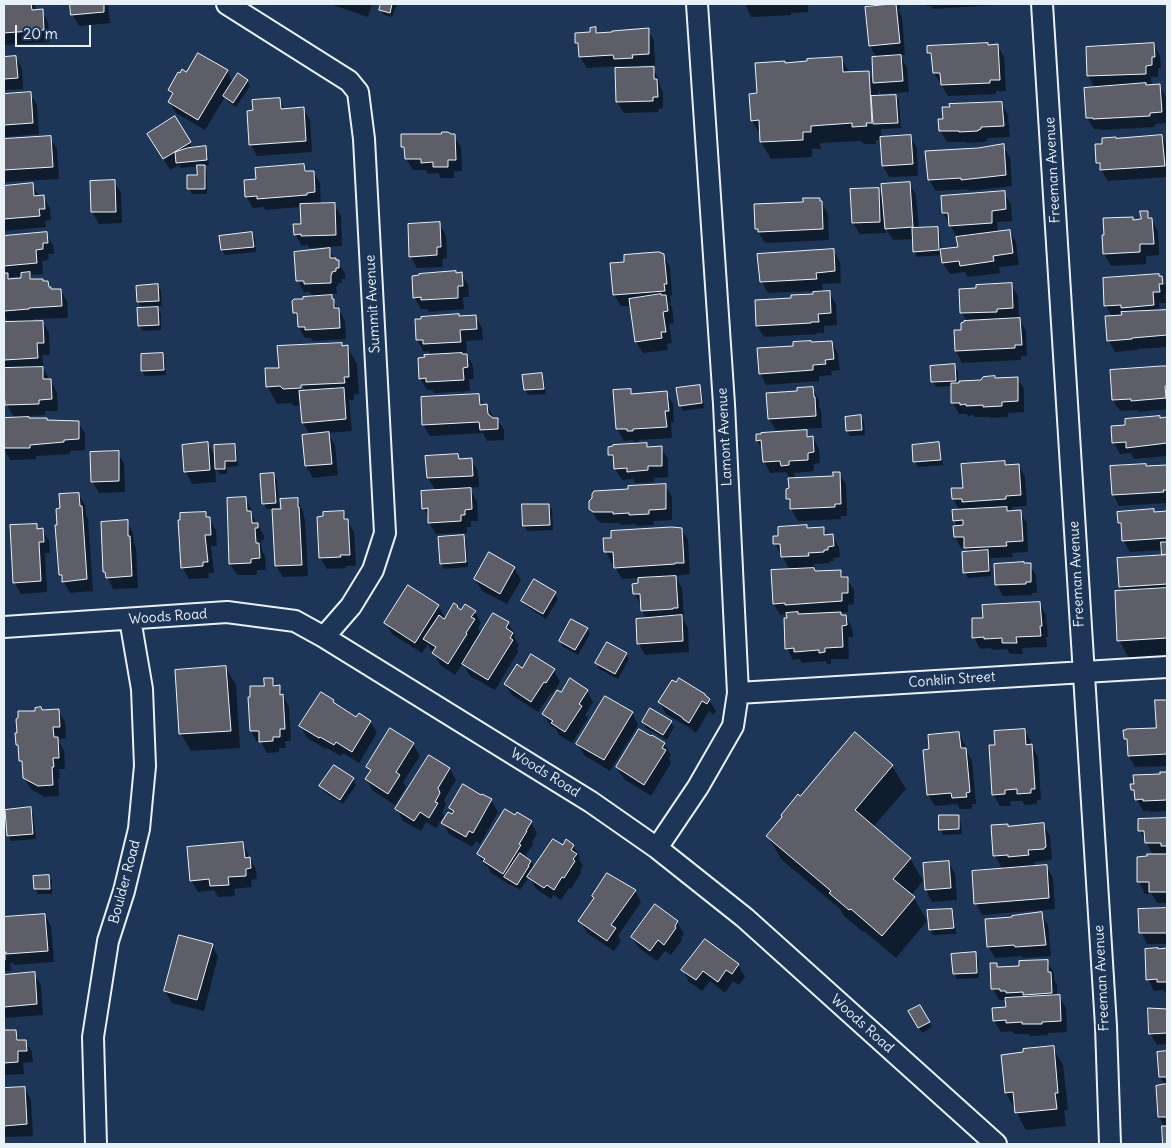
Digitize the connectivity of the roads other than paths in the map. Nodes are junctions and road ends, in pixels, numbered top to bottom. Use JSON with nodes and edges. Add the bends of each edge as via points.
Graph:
{"nodes":[{"id":1,"x":697,"y":4,"type":"edge"},
{"id":2,"x":1042,"y":4,"type":"edge"},
{"id":3,"x":236,"y":9,"type":"edge"},
{"id":4,"x":130,"y":620,"type":"junction"},
{"id":5,"x":4,"y":627,"type":"edge"},
{"id":6,"x":324,"y":637,"type":"junction"},
{"id":7,"x":1167,"y":667,"type":"edge"},
{"id":8,"x":1083,"y":672,"type":"junction"},
{"id":9,"x":738,"y":693,"type":"junction"},
{"id":10,"x":657,"y":848,"type":"junction"},
{"id":11,"x":96,"y":1144,"type":"edge"},
{"id":12,"x":996,"y":1144,"type":"edge"},
{"id":13,"x":1110,"y":1144,"type":"edge"}],
"edges":[{"from":1,"to":9,"type":"street","name":"Lamont Avenue","via":[[724,404]]},
{"from":2,"to":8,"type":"street","name":"Freeman Avenue"},
{"from":3,"to":6,"type":"street","name":"Summit Avenue","via":[[349,81],[358,92],[364,139],[385,533],[373,570],[351,606]]},
{"from":4,"to":5,"type":"street","name":"Woods Road"},
{"from":4,"to":6,"type":"street","name":"Woods Road","via":[[227,612],[295,621]]},
{"from":4,"to":11,"type":"street","name":"Boulder Road","via":[[142,689],[145,766],[139,829],[108,941],[93,1037]]},
{"from":6,"to":10,"type":"street","name":"Woods Road","via":[[591,802]]},
{"from":7,"to":8,"type":"street","name":"Conklin Street"},
{"from":8,"to":9,"type":"street","name":"Conklin Street"},
{"from":8,"to":13,"type":"street","name":"Freeman Avenue","via":[[1106,1026]]},
{"from":9,"to":10,"type":"street","name":"Lamont Avenue","via":[[733,726],[698,787]]},
{"from":10,"to":12,"type":"street","name":"Woods Road","via":[[745,918]]}]}
